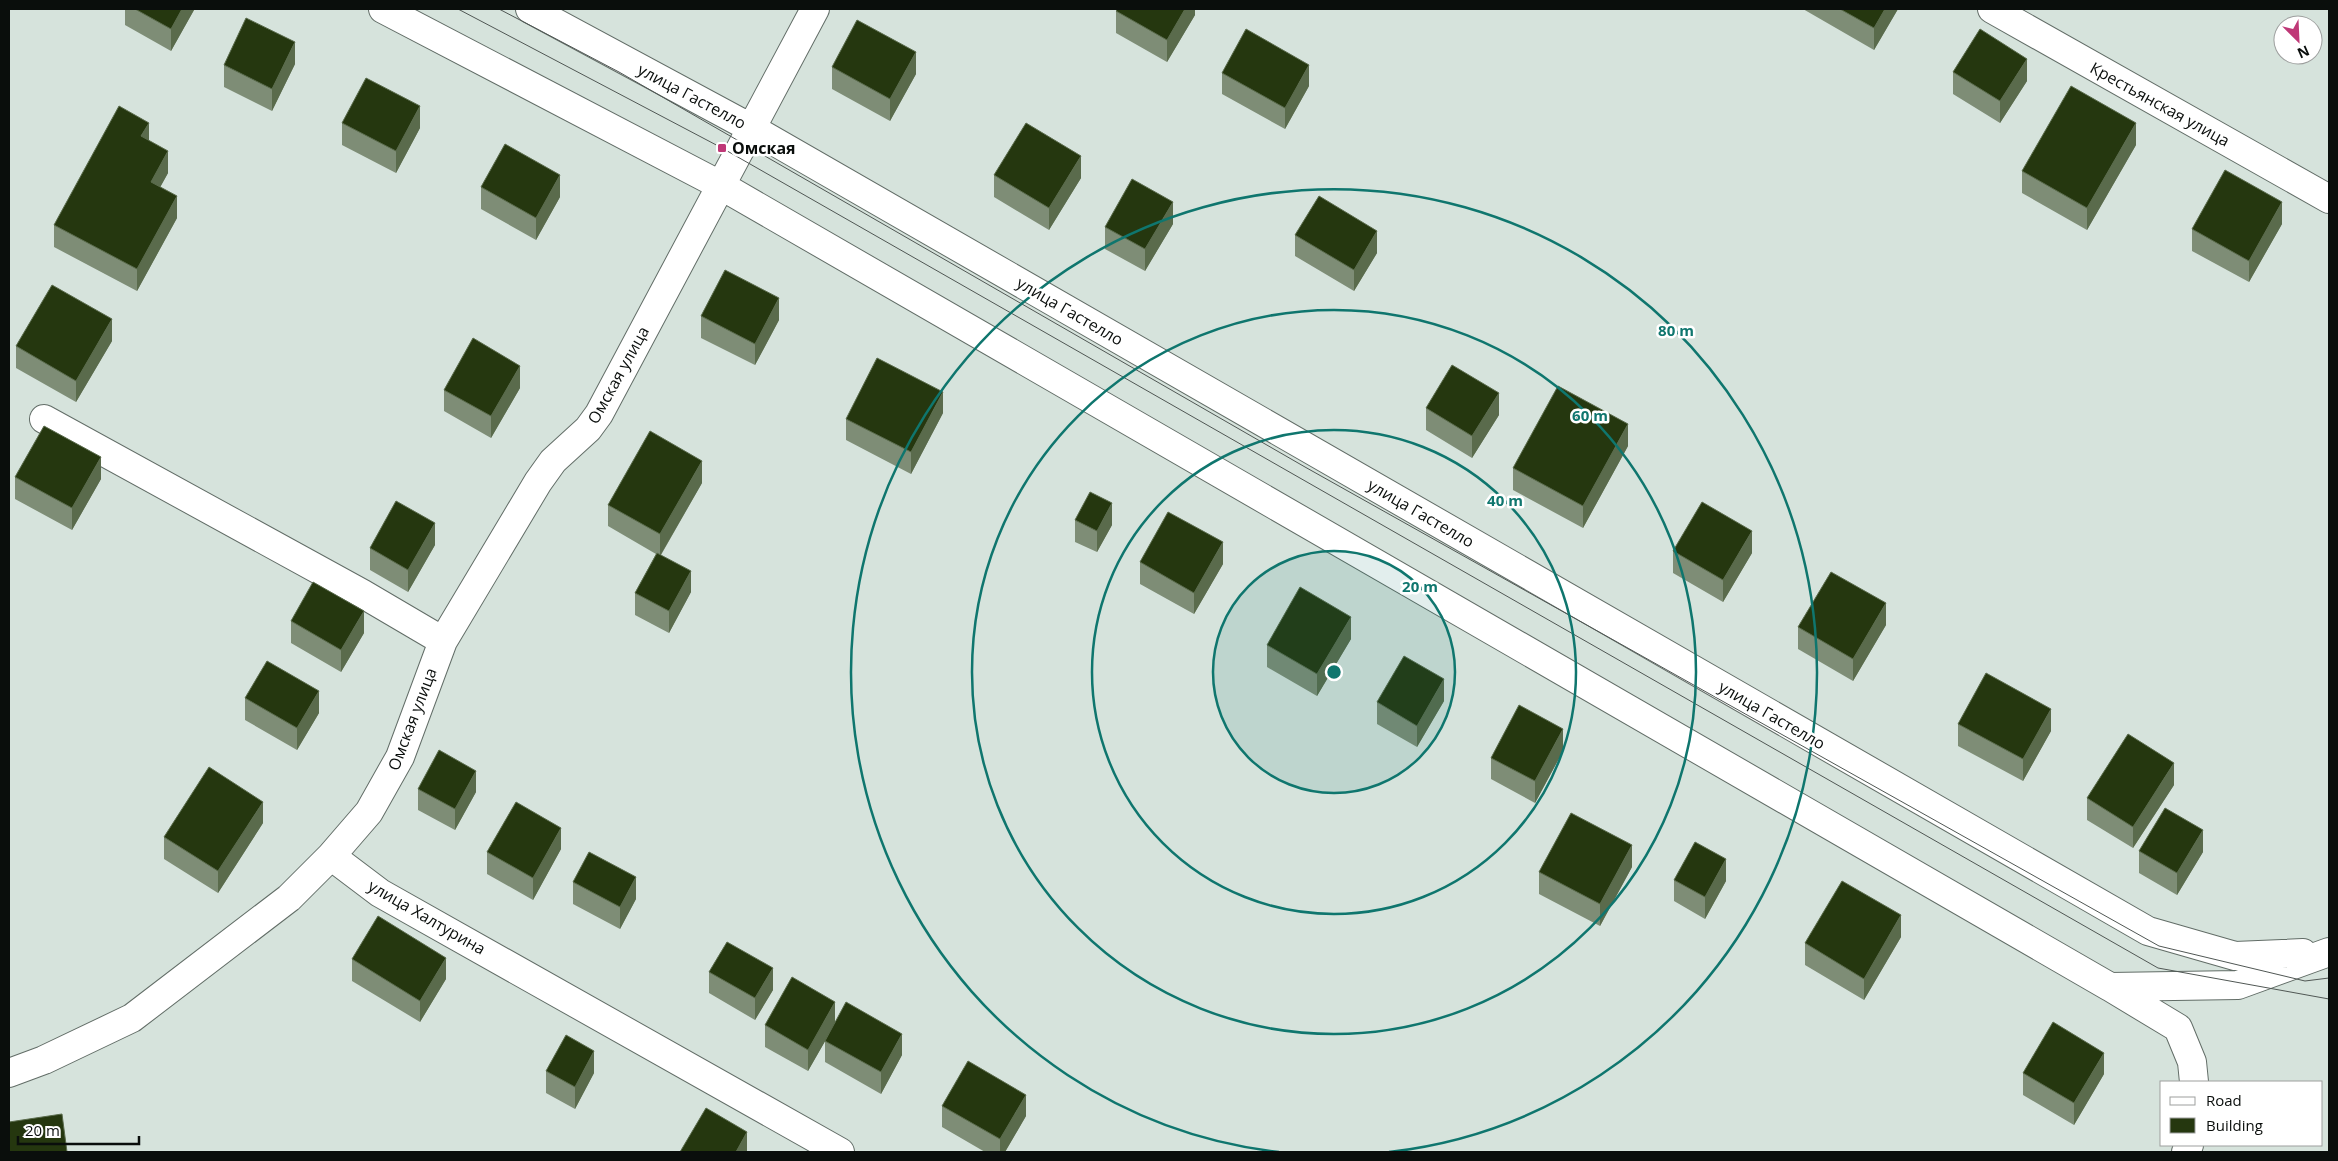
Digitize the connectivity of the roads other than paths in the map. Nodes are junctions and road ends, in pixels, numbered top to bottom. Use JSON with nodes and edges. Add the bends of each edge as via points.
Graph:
{"nodes":[{"id":1,"x":383,"y":9,"type":"edge"},
{"id":2,"x":530,"y":9,"type":"edge"},
{"id":3,"x":815,"y":9,"type":"edge"},
{"id":4,"x":1992,"y":9,"type":"edge"},
{"id":5,"x":751,"y":128,"type":"junction"},
{"id":6,"x":720,"y":185,"type":"junction"},
{"id":7,"x":2329,"y":199,"type":"edge"},
{"id":8,"x":44,"y":419,"type":"dead end"},
{"id":9,"x":442,"y":641,"type":"junction"},
{"id":10,"x":331,"y":856,"type":"junction"},
{"id":11,"x":2329,"y":952,"type":"edge"},
{"id":12,"x":2110,"y":987,"type":"junction"},
{"id":13,"x":9,"y":1072,"type":"edge"},
{"id":14,"x":2194,"y":1081,"type":"edge"},
{"id":15,"x":840,"y":1152,"type":"edge"}],
"edges":[{"from":1,"to":6,"type":"street"},
{"from":2,"to":5,"type":"street","name":"улица Гастелло"},
{"from":3,"to":5,"type":"street","name":"Омская улица"},
{"from":4,"to":7,"type":"street","name":"Крестьянская улица"},
{"from":5,"to":6,"type":"street","name":"Омская улица"},
{"from":5,"to":11,"type":"street","name":"улица Гастелло","via":[[2148,931],[2235,956]]},
{"from":6,"to":9,"type":"street","name":"Омская улица","via":[[599,414],[588,429],[553,461],[538,482]]},
{"from":6,"to":12,"type":"street"},
{"from":8,"to":9,"type":"street","via":[[363,594]]},
{"from":9,"to":10,"type":"street","name":"Омская улица","via":[[400,757],[369,812]]},
{"from":10,"to":13,"type":"street","via":[[289,898],[132,1018],[44,1060]]},
{"from":10,"to":15,"type":"street","name":"улица Халтурина","via":[[380,893]]},
{"from":11,"to":12,"type":"street","via":[[2238,985]]},
{"from":12,"to":14,"type":"street","via":[[2178,1028],[2192,1062]]}]}
